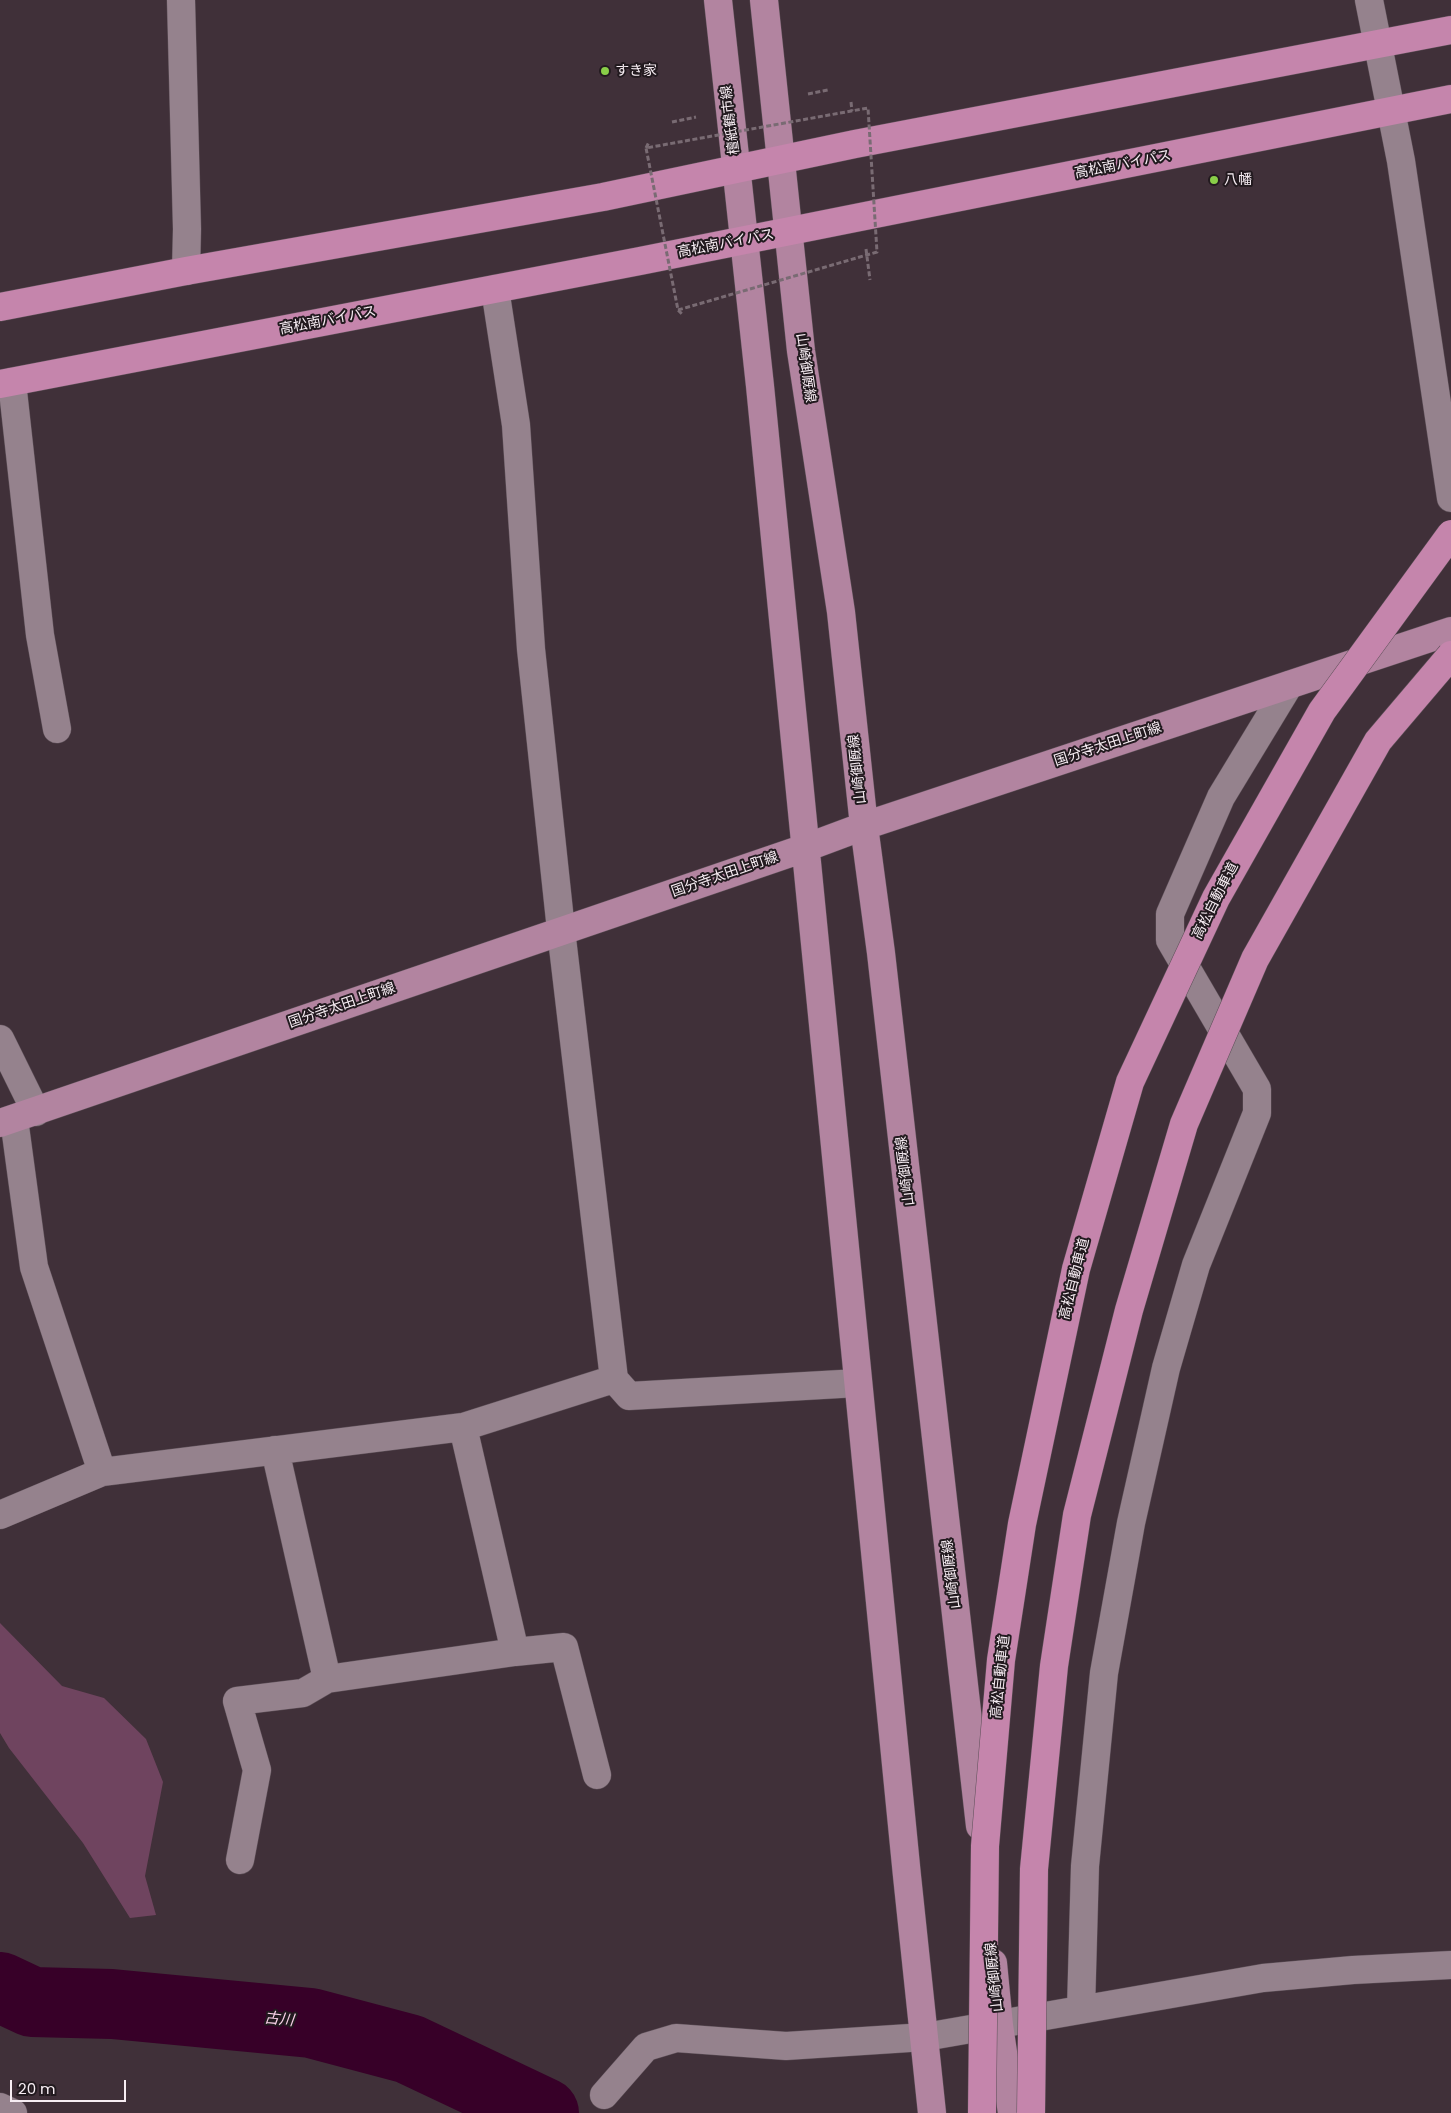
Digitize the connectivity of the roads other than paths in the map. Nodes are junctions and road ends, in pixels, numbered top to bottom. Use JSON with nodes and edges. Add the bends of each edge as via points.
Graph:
{"nodes":[{"id":1,"x":181,"y":0,"type":"edge"},
{"id":2,"x":718,"y":0,"type":"edge"},
{"id":3,"x":764,"y":0,"type":"edge"},
{"id":4,"x":1369,"y":0,"type":"edge"},
{"id":5,"x":1451,"y":30,"type":"edge"},
{"id":6,"x":1378,"y":45,"type":"junction"},
{"id":7,"x":1451,"y":98,"type":"edge"},
{"id":8,"x":1391,"y":111,"type":"junction"},
{"id":9,"x":781,"y":160,"type":"junction"},
{"id":10,"x":737,"y":168,"type":"junction"},
{"id":11,"x":788,"y":231,"type":"junction"},
{"id":12,"x":745,"y":240,"type":"junction"},
{"id":13,"x":186,"y":270,"type":"junction"},
{"id":14,"x":495,"y":289,"type":"junction"},
{"id":15,"x":0,"y":307,"type":"edge"},
{"id":16,"x":6,"y":383,"type":"edge"},
{"id":17,"x":1451,"y":498,"type":"edge"},
{"id":18,"x":1451,"y":534,"type":"edge"},
{"id":19,"x":1451,"y":631,"type":"edge"},
{"id":20,"x":1451,"y":655,"type":"edge"},
{"id":21,"x":1290,"y":685,"type":"junction"},
{"id":22,"x":57,"y":729,"type":"dead end"},
{"id":23,"x":864,"y":826,"type":"junction"},
{"id":24,"x":805,"y":848,"type":"junction"},
{"id":25,"x":561,"y":930,"type":"junction"},
{"id":26,"x":0,"y":1040,"type":"edge"},
{"id":27,"x":17,"y":1118,"type":"edge"},
{"id":28,"x":614,"y":1379,"type":"junction"},
{"id":29,"x":858,"y":1382,"type":"junction"},
{"id":30,"x":464,"y":1427,"type":"junction"},
{"id":31,"x":275,"y":1450,"type":"junction"},
{"id":32,"x":102,"y":1472,"type":"junction"},
{"id":33,"x":0,"y":1515,"type":"edge"},
{"id":34,"x":515,"y":1652,"type":"junction"},
{"id":35,"x":327,"y":1679,"type":"junction"},
{"id":36,"x":597,"y":1775,"type":"dead end"},
{"id":37,"x":240,"y":1860,"type":"dead end"},
{"id":38,"x":1451,"y":1965,"type":"edge"},
{"id":39,"x":1080,"y":2009,"type":"junction"},
{"id":40,"x":1000,"y":2025,"type":"junction"},
{"id":41,"x":925,"y":2037,"type":"junction"},
{"id":42,"x":604,"y":2095,"type":"dead end"},
{"id":43,"x":0,"y":2107,"type":"edge"},
{"id":44,"x":13,"y":2113,"type":"edge"},
{"id":45,"x":932,"y":2113,"type":"edge"},
{"id":46,"x":982,"y":2113,"type":"edge"},
{"id":47,"x":1012,"y":2113,"type":"edge"},
{"id":48,"x":1031,"y":2113,"type":"edge"}],
"edges":[{"from":1,"to":13,"type":"street"},
{"from":2,"to":10,"type":"main road","name":"檀紙鶴市線"},
{"from":3,"to":9,"type":"main road"},
{"from":4,"to":6,"type":"street"},
{"from":5,"to":6,"type":"highway"},
{"from":6,"to":8,"type":"street"},
{"from":6,"to":9,"type":"highway"},
{"from":7,"to":8,"type":"highway","name":"高松南バイパス"},
{"from":8,"to":11,"type":"highway","name":"高松南バイパス"},
{"from":8,"to":17,"type":"street"},
{"from":9,"to":10,"type":"highway"},
{"from":9,"to":11,"type":"main road"},
{"from":10,"to":12,"type":"main road","name":"檀紙鶴市線"},
{"from":10,"to":13,"type":"highway","via":[[603,197]]},
{"from":11,"to":12,"type":"highway","name":"高松南バイパス"},
{"from":11,"to":23,"type":"main road","name":"山崎御厩線","via":[[802,351],[841,612]]},
{"from":12,"to":14,"type":"highway","name":"高松南バイパス"},
{"from":12,"to":24,"type":"main road"},
{"from":13,"to":15,"type":"highway"},
{"from":14,"to":16,"type":"highway","name":"高松南バイパス"},
{"from":14,"to":25,"type":"street","via":[[516,425],[531,649]]},
{"from":16,"to":22,"type":"street","via":[[40,635]]},
{"from":18,"to":46,"type":"highway","name":"高松自動車道","bridge":true,"via":[[1322,710],[1216,898],[1130,1082],[1076,1269],[1022,1524],[1001,1660],[985,1846]]},
{"from":19,"to":21,"type":"main road","name":"国分寺太田上町線"},
{"from":20,"to":48,"type":"highway","bridge":true,"via":[[1378,741],[1254,959],[1184,1124],[1129,1310],[1077,1515],[1054,1666],[1034,1869]]},
{"from":21,"to":23,"type":"main road","name":"国分寺太田上町線"},
{"from":21,"to":39,"type":"street","via":[[1220,796],[1170,914],[1170,940],[1258,1089],[1257,1113],[1196,1265],[1166,1368],[1131,1523],[1104,1673],[1085,1866]]},
{"from":23,"to":24,"type":"main road","name":"国分寺太田上町線"},
{"from":23,"to":40,"type":"main road","name":"山崎御厩線","via":[[971,1737]]},
{"from":24,"to":25,"type":"main road","name":"国分寺太田上町線"},
{"from":24,"to":29,"type":"main road"},
{"from":25,"to":27,"type":"main road","name":"国分寺太田上町線"},
{"from":25,"to":28,"type":"street"},
{"from":26,"to":27,"type":"street"},
{"from":27,"to":32,"type":"street","via":[[34,1267]]},
{"from":28,"to":29,"type":"street","via":[[629,1396]]},
{"from":28,"to":30,"type":"street"},
{"from":29,"to":41,"type":"main road"},
{"from":30,"to":31,"type":"street"},
{"from":30,"to":34,"type":"street"},
{"from":31,"to":32,"type":"street"},
{"from":31,"to":35,"type":"street"},
{"from":32,"to":33,"type":"street"},
{"from":34,"to":35,"type":"street"},
{"from":34,"to":36,"type":"street","via":[[564,1647]]},
{"from":35,"to":37,"type":"street","via":[[303,1693],[237,1701],[257,1770]]},
{"from":38,"to":39,"type":"street","via":[[1262,1978]]},
{"from":39,"to":40,"type":"street"},
{"from":40,"to":41,"type":"street"},
{"from":40,"to":47,"type":"main road","name":"山崎御厩線"},
{"from":41,"to":42,"type":"street","via":[[786,2046],[676,2038],[646,2048]]},
{"from":41,"to":45,"type":"main road"},
{"from":43,"to":44,"type":"street"}]}
